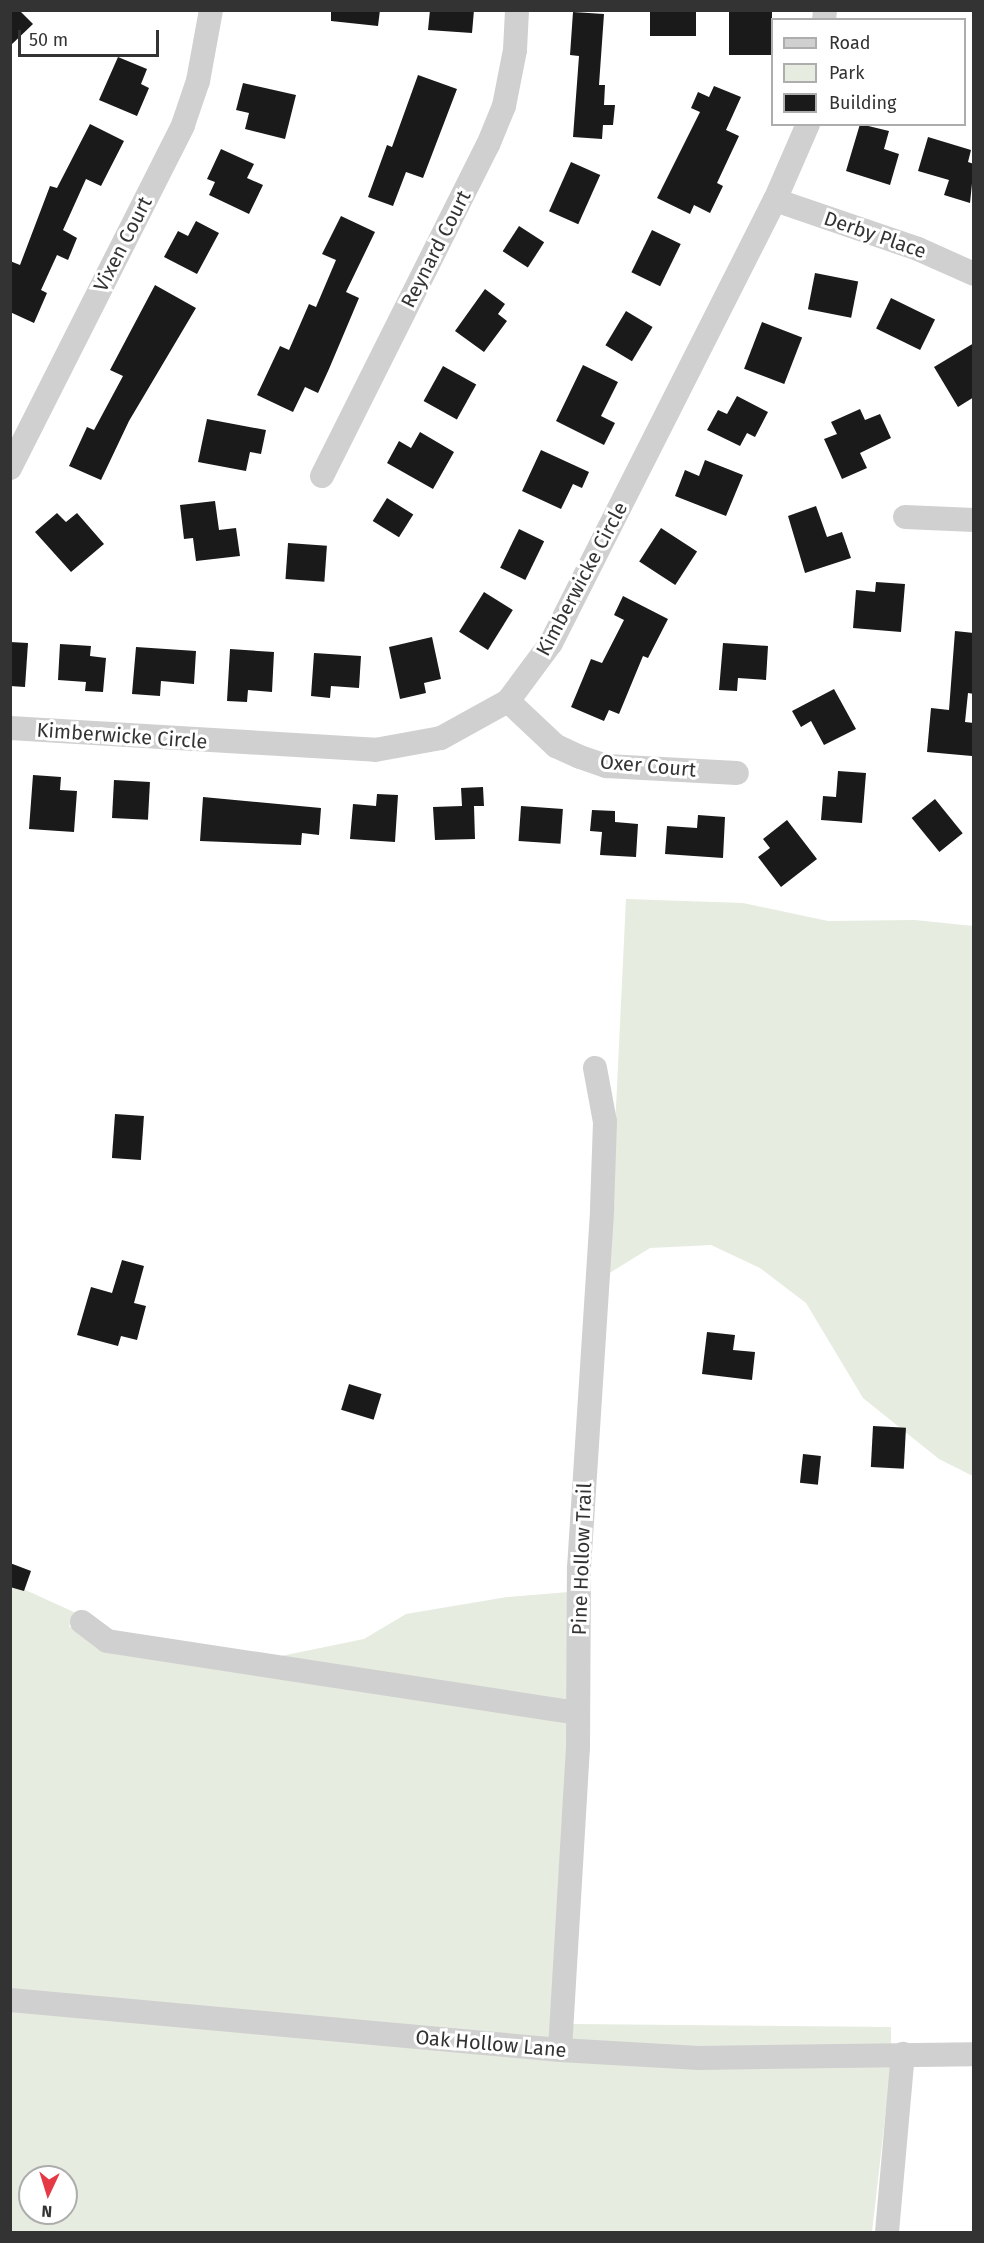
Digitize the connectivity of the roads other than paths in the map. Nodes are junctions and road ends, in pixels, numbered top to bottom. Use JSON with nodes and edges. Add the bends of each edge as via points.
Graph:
{"nodes":[{"id":1,"x":211,"y":10,"type":"edge"},
{"id":2,"x":517,"y":10,"type":"edge"},
{"id":3,"x":807,"y":126,"type":"edge"},
{"id":4,"x":775,"y":200,"type":"junction"},
{"id":5,"x":974,"y":274,"type":"edge"},
{"id":6,"x":10,"y":468,"type":"edge"},
{"id":7,"x":322,"y":476,"type":"dead end"},
{"id":8,"x":905,"y":516,"type":"dead end"},
{"id":9,"x":974,"y":520,"type":"edge"},
{"id":10,"x":508,"y":701,"type":"junction"},
{"id":11,"x":10,"y":728,"type":"edge"},
{"id":12,"x":737,"y":773,"type":"dead end"},
{"id":13,"x":595,"y":1068,"type":"dead end"},
{"id":14,"x":82,"y":1622,"type":"dead end"},
{"id":15,"x":578,"y":1713,"type":"junction"},
{"id":16,"x":10,"y":2000,"type":"edge"},
{"id":17,"x":560,"y":2050,"type":"junction"},
{"id":18,"x":903,"y":2054,"type":"junction"},
{"id":19,"x":974,"y":2054,"type":"edge"},
{"id":20,"x":887,"y":2232,"type":"edge"}],
"edges":[{"from":1,"to":6,"type":"street","name":"Vixen Court","via":[[198,81],[183,125]]},
{"from":2,"to":7,"type":"street","name":"Reynard Court","via":[[515,50],[500,116]]},
{"from":3,"to":4,"type":"street","name":"Kimberwicke Circle"},
{"from":4,"to":5,"type":"street","name":"Derby Place","via":[[918,249]]},
{"from":4,"to":10,"type":"street","name":"Kimberwicke Circle","via":[[551,643]]},
{"from":8,"to":9,"type":"street"},
{"from":10,"to":11,"type":"street","name":"Kimberwicke Circle","via":[[441,738],[375,750]]},
{"from":10,"to":12,"type":"street","name":"Oxer Court","via":[[556,746],[606,766]]},
{"from":13,"to":15,"type":"street","name":"Pine Hollow Trail","via":[[605,1122],[579,1568]]},
{"from":14,"to":15,"type":"street","via":[[107,1641]]},
{"from":15,"to":17,"type":"street","name":"Pine Hollow Trail"},
{"from":16,"to":17,"type":"street","name":"Oak Hollow Lane"},
{"from":17,"to":18,"type":"street","name":"Oak Hollow Lane","via":[[699,2058]]},
{"from":18,"to":19,"type":"street","name":"Oak Hollow Lane"},
{"from":18,"to":20,"type":"street"}]}
